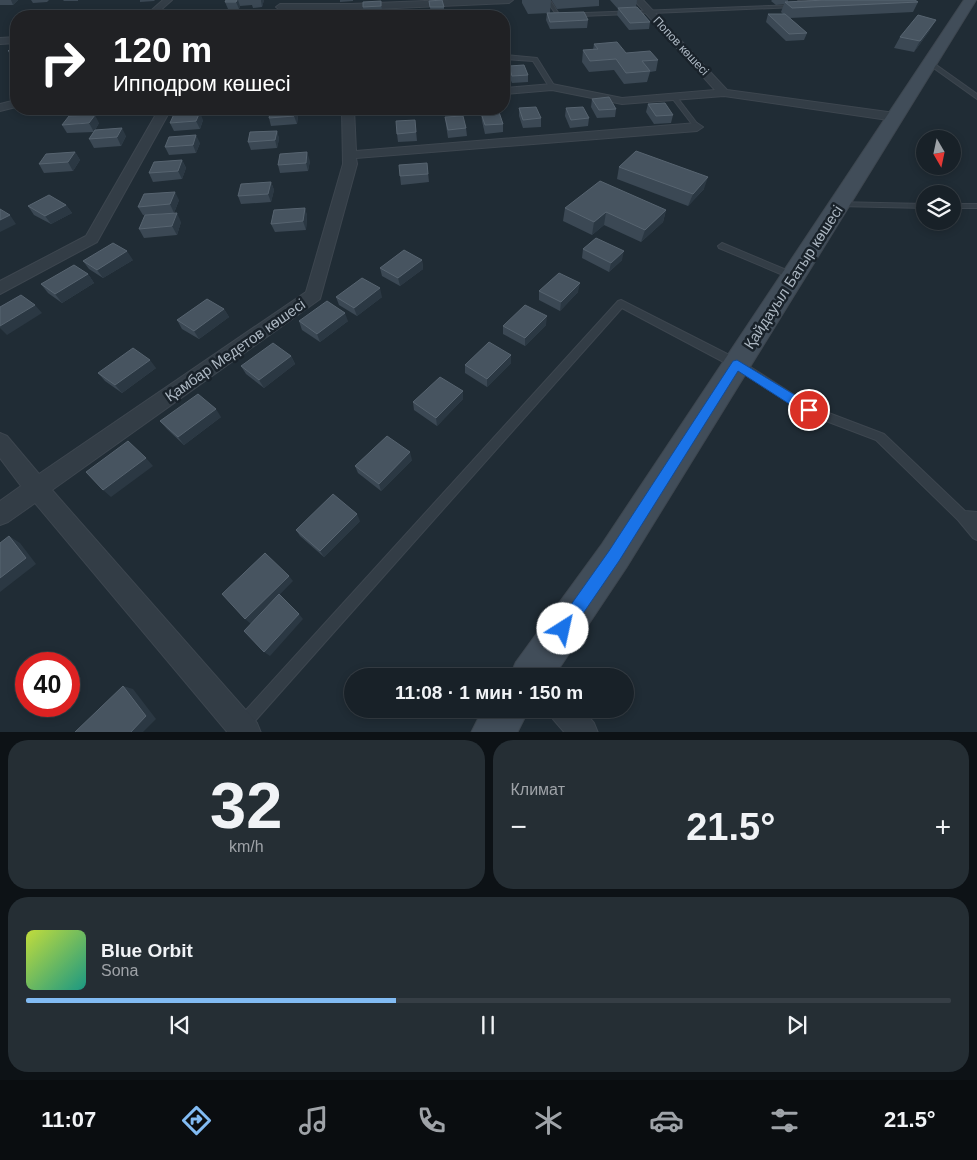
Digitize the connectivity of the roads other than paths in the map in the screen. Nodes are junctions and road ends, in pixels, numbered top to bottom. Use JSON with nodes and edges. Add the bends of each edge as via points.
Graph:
{"nodes":[{"id":1,"x":168,"y":0,"type":"edge"},
{"id":2,"x":509,"y":0,"type":"edge"},
{"id":3,"x":548,"y":0,"type":"edge"},
{"id":4,"x":638,"y":0,"type":"edge"},
{"id":5,"x":692,"y":0,"type":"edge"},
{"id":6,"x":800,"y":0,"type":"edge"},
{"id":7,"x":970,"y":0,"type":"edge"},
{"id":8,"x":156,"y":10,"type":"edge"},
{"id":9,"x":317,"y":10,"type":"edge"},
{"id":10,"x":693,"y":10,"type":"junction"},
{"id":11,"x":649,"y":11,"type":"junction"},
{"id":12,"x":510,"y":57,"type":"edge"},
{"id":13,"x":930,"y":63,"type":"junction"},
{"id":14,"x":552,"y":87,"type":"junction"},
{"id":15,"x":510,"y":90,"type":"edge"},
{"id":16,"x":724,"y":93,"type":"junction"},
{"id":17,"x":674,"y":97,"type":"junction"},
{"id":18,"x":977,"y":97,"type":"edge"},
{"id":19,"x":162,"y":115,"type":"edge"},
{"id":20,"x":348,"y":115,"type":"edge"},
{"id":21,"x":895,"y":117,"type":"junction"},
{"id":22,"x":697,"y":127,"type":"joint"},
{"id":23,"x":350,"y":155,"type":"junction"},
{"id":24,"x":839,"y":204,"type":"junction"},
{"id":25,"x":916,"y":206,"type":"edge"},
{"id":26,"x":961,"y":206,"type":"edge"},
{"id":27,"x":977,"y":206,"type":"edge"},
{"id":28,"x":722,"y":246,"type":"dead end"},
{"id":29,"x":793,"y":276,"type":"junction"},
{"id":30,"x":0,"y":288,"type":"edge"},
{"id":31,"x":737,"y":364,"type":"junction"},
{"id":32,"x":0,"y":442,"type":"edge"},
{"id":33,"x":36,"y":488,"type":"junction"},
{"id":34,"x":0,"y":514,"type":"edge"},
{"id":35,"x":962,"y":516,"type":"junction"},
{"id":36,"x":977,"y":518,"type":"edge"},
{"id":37,"x":977,"y":534,"type":"edge"},
{"id":38,"x":538,"y":668,"type":"edge"},
{"id":39,"x":502,"y":718,"type":"edge"},
{"id":40,"x":571,"y":718,"type":"edge"},
{"id":41,"x":241,"y":730,"type":"edge"},
{"id":42,"x":492,"y":732,"type":"edge"},
{"id":43,"x":584,"y":732,"type":"edge"}],
"edges":[{"from":1,"to":8,"type":"street"},
{"from":2,"to":9,"type":"street"},
{"from":3,"to":11,"type":"lane","via":[[558,16]]},
{"from":4,"to":11,"type":"street","name":"Попов көшесі"},
{"from":5,"to":10,"type":"lane"},
{"from":6,"to":10,"type":"lane","via":[[820,5]]},
{"from":7,"to":13,"type":"street","name":"Қайдауыл Батыр көшесі"},
{"from":10,"to":11,"type":"lane"},
{"from":11,"to":16,"type":"street","name":"Попов көшесі"},
{"from":12,"to":14,"type":"lane","via":[[535,59]]},
{"from":13,"to":18,"type":"lane"},
{"from":13,"to":21,"type":"street","name":"Қайдауыл Батыр көшесі"},
{"from":14,"to":15,"type":"street"},
{"from":14,"to":17,"type":"street","via":[[622,101]]},
{"from":16,"to":17,"type":"street"},
{"from":16,"to":21,"type":"street"},
{"from":17,"to":22,"type":"lane"},
{"from":19,"to":30,"type":"street","via":[[92,239]]},
{"from":20,"to":23,"type":"street","name":"Қамбар Медетов көшесі"},
{"from":21,"to":24,"type":"street","name":"Қайдауыл Батыр көшесі"},
{"from":22,"to":23,"type":"street"},
{"from":23,"to":33,"type":"street","name":"Қамбар Медетов көшесі","via":[[314,295]]},
{"from":24,"to":25,"type":"lane"},
{"from":24,"to":29,"type":"street","name":"Қайдауыл Батыр көшесі"},
{"from":26,"to":27,"type":"lane"},
{"from":28,"to":29,"type":"lane"},
{"from":29,"to":31,"type":"street","name":"Қайдауыл Батыр көшесі"},
{"from":31,"to":35,"type":"lane","via":[[809,410],[880,437]]},
{"from":31,"to":38,"type":"street","name":"Қайдауыл Батыр көшесі"},
{"from":31,"to":41,"type":"lane","via":[[621,303]]},
{"from":32,"to":33,"type":"street"},
{"from":33,"to":34,"type":"street","name":"Қамбар Медетов көшесі"},
{"from":33,"to":41,"type":"street"},
{"from":35,"to":36,"type":"lane"},
{"from":35,"to":37,"type":"lane"},
{"from":39,"to":42,"type":"street"},
{"from":40,"to":43,"type":"street"}]}
